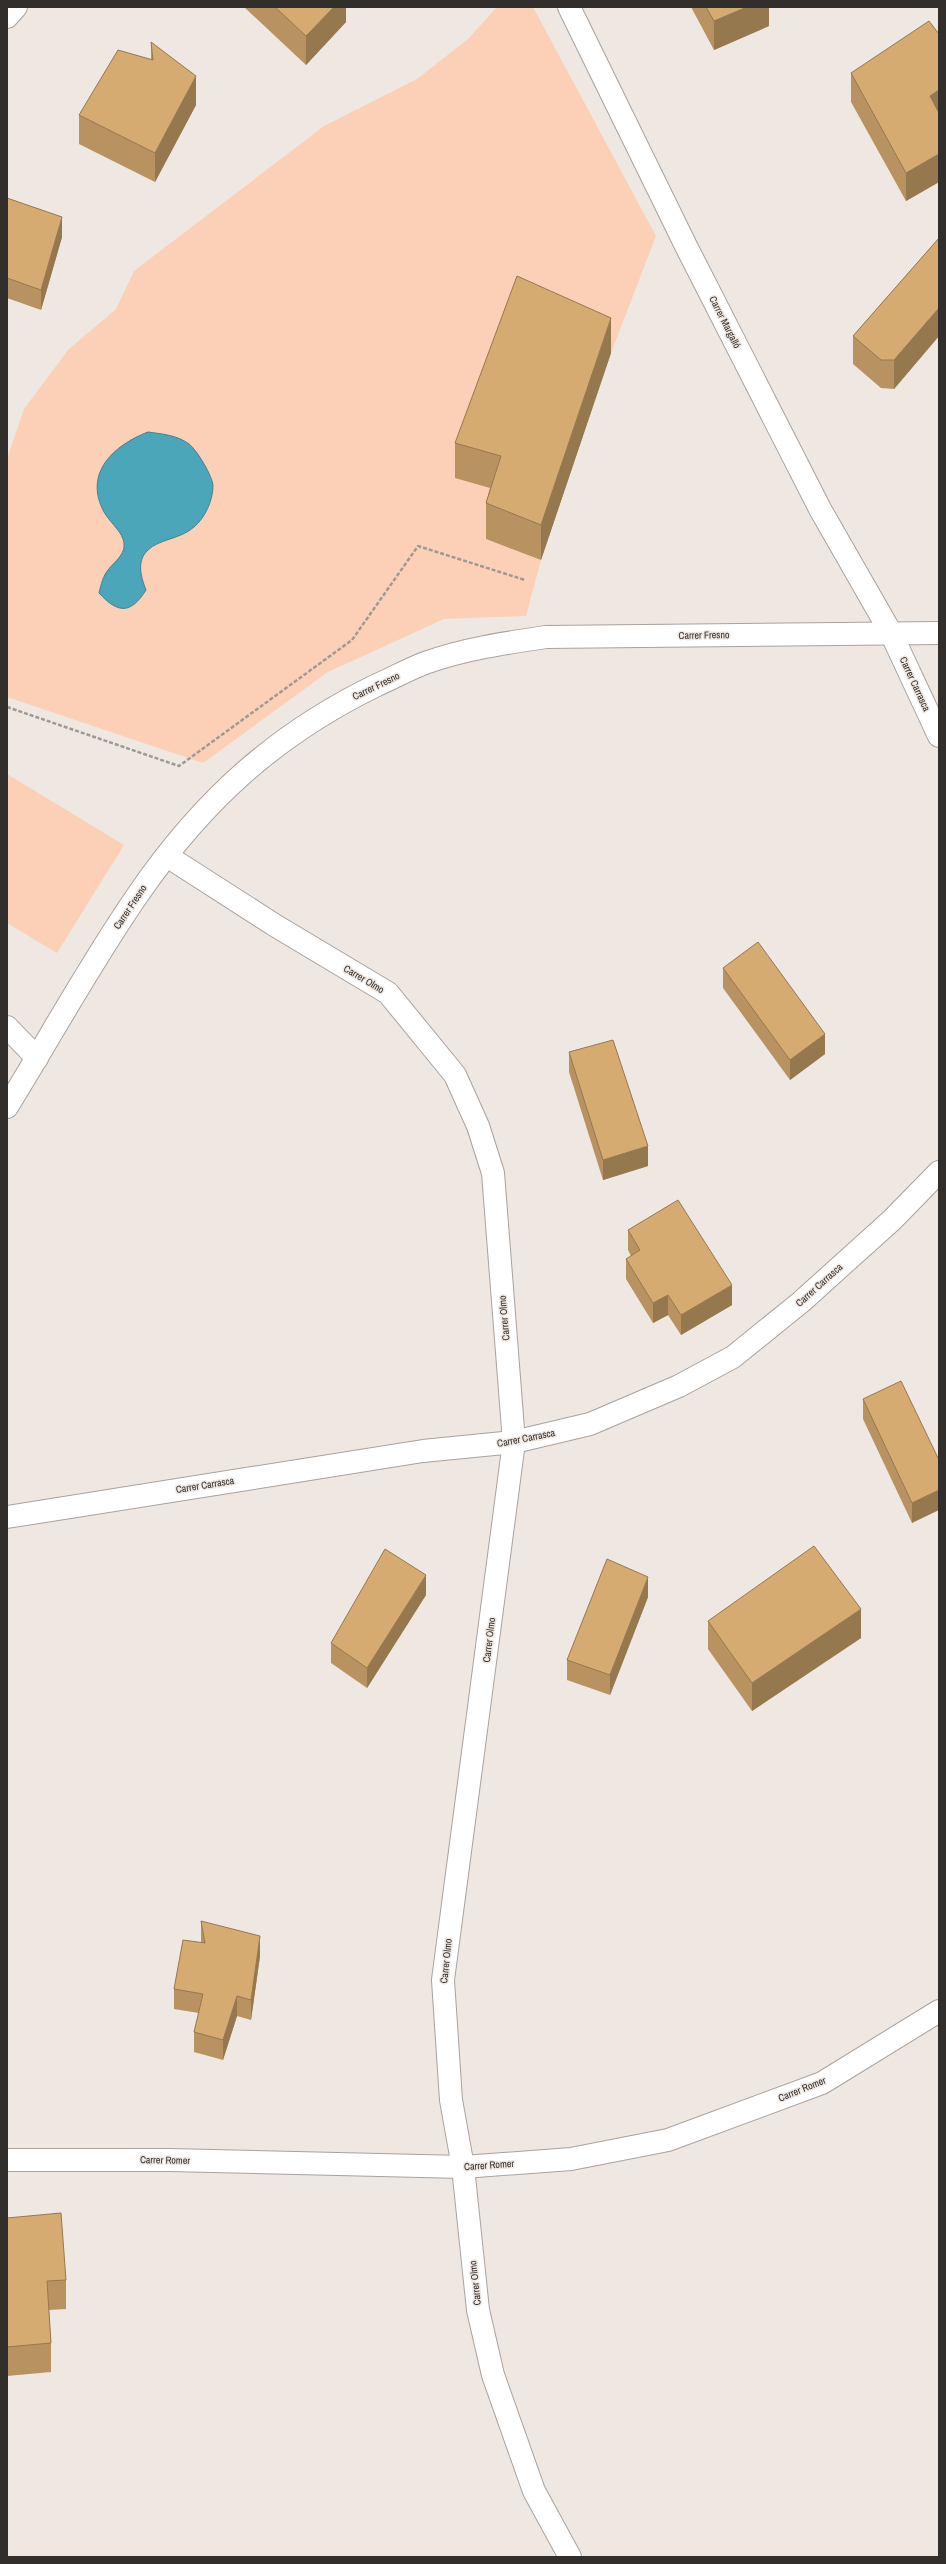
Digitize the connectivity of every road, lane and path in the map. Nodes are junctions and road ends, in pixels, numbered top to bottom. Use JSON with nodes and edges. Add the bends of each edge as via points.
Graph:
{"nodes":[{"id":1,"x":16,"y":7,"type":"edge"},
{"id":2,"x":569,"y":7,"type":"edge"},
{"id":3,"x":7,"y":17,"type":"edge"},
{"id":4,"x":525,"y":580,"type":"dead end"},
{"id":5,"x":891,"y":633,"type":"junction"},
{"id":6,"x":939,"y":633,"type":"edge"},
{"id":7,"x":7,"y":707,"type":"edge"},
{"id":8,"x":939,"y":736,"type":"edge"},
{"id":9,"x":167,"y":856,"type":"junction"},
{"id":10,"x":7,"y":1027,"type":"edge"},
{"id":11,"x":38,"y":1058,"type":"junction"},
{"id":12,"x":7,"y":1107,"type":"edge"},
{"id":13,"x":939,"y":1172,"type":"edge"},
{"id":14,"x":514,"y":1442,"type":"junction"},
{"id":15,"x":7,"y":1517,"type":"edge"},
{"id":16,"x":939,"y":2011,"type":"edge"},
{"id":17,"x":7,"y":2160,"type":"edge"},
{"id":18,"x":463,"y":2167,"type":"junction"},
{"id":19,"x":570,"y":2557,"type":"edge"}],
"edges":[{"from":1,"to":3,"type":"street"},
{"from":2,"to":5,"type":"street","name":"Carrer Margalló","via":[[686,246],[820,509]]},
{"from":4,"to":7,"type":"path","via":[[418,546],[352,640],[178,766]]},
{"from":5,"to":6,"type":"street","name":"Carrer Fresno"},
{"from":5,"to":8,"type":"street","name":"Carrer Carrasca"},
{"from":5,"to":9,"type":"street","name":"Carrer Fresno","via":[[546,637],[496,644],[424,663],[353,697],[268,751],[205,809]]},
{"from":9,"to":11,"type":"street","name":"Carrer Fresno","via":[[95,959]]},
{"from":9,"to":14,"type":"street","name":"Carrer Olmo","via":[[276,926],[388,993],[455,1075],[478,1126],[493,1173]]},
{"from":10,"to":11,"type":"street"},
{"from":11,"to":12,"type":"street","name":"Carrer Fresno"},
{"from":13,"to":14,"type":"street","name":"Carrer Carrasca","via":[[892,1220],[801,1302],[733,1357],[679,1386],[590,1424]]},
{"from":14,"to":15,"type":"street","name":"Carrer Carrasca","via":[[423,1451]]},
{"from":14,"to":18,"type":"street","name":"Carrer Olmo","via":[[443,1980],[451,2100]]},
{"from":16,"to":18,"type":"street","name":"Carrer Romer","via":[[822,2083],[668,2140],[571,2159]]},
{"from":17,"to":18,"type":"street","name":"Carrer Romer","via":[[169,2160]]},
{"from":18,"to":19,"type":"street","name":"Carrer Olmo","via":[[478,2310],[493,2375],[534,2491]]}]}
